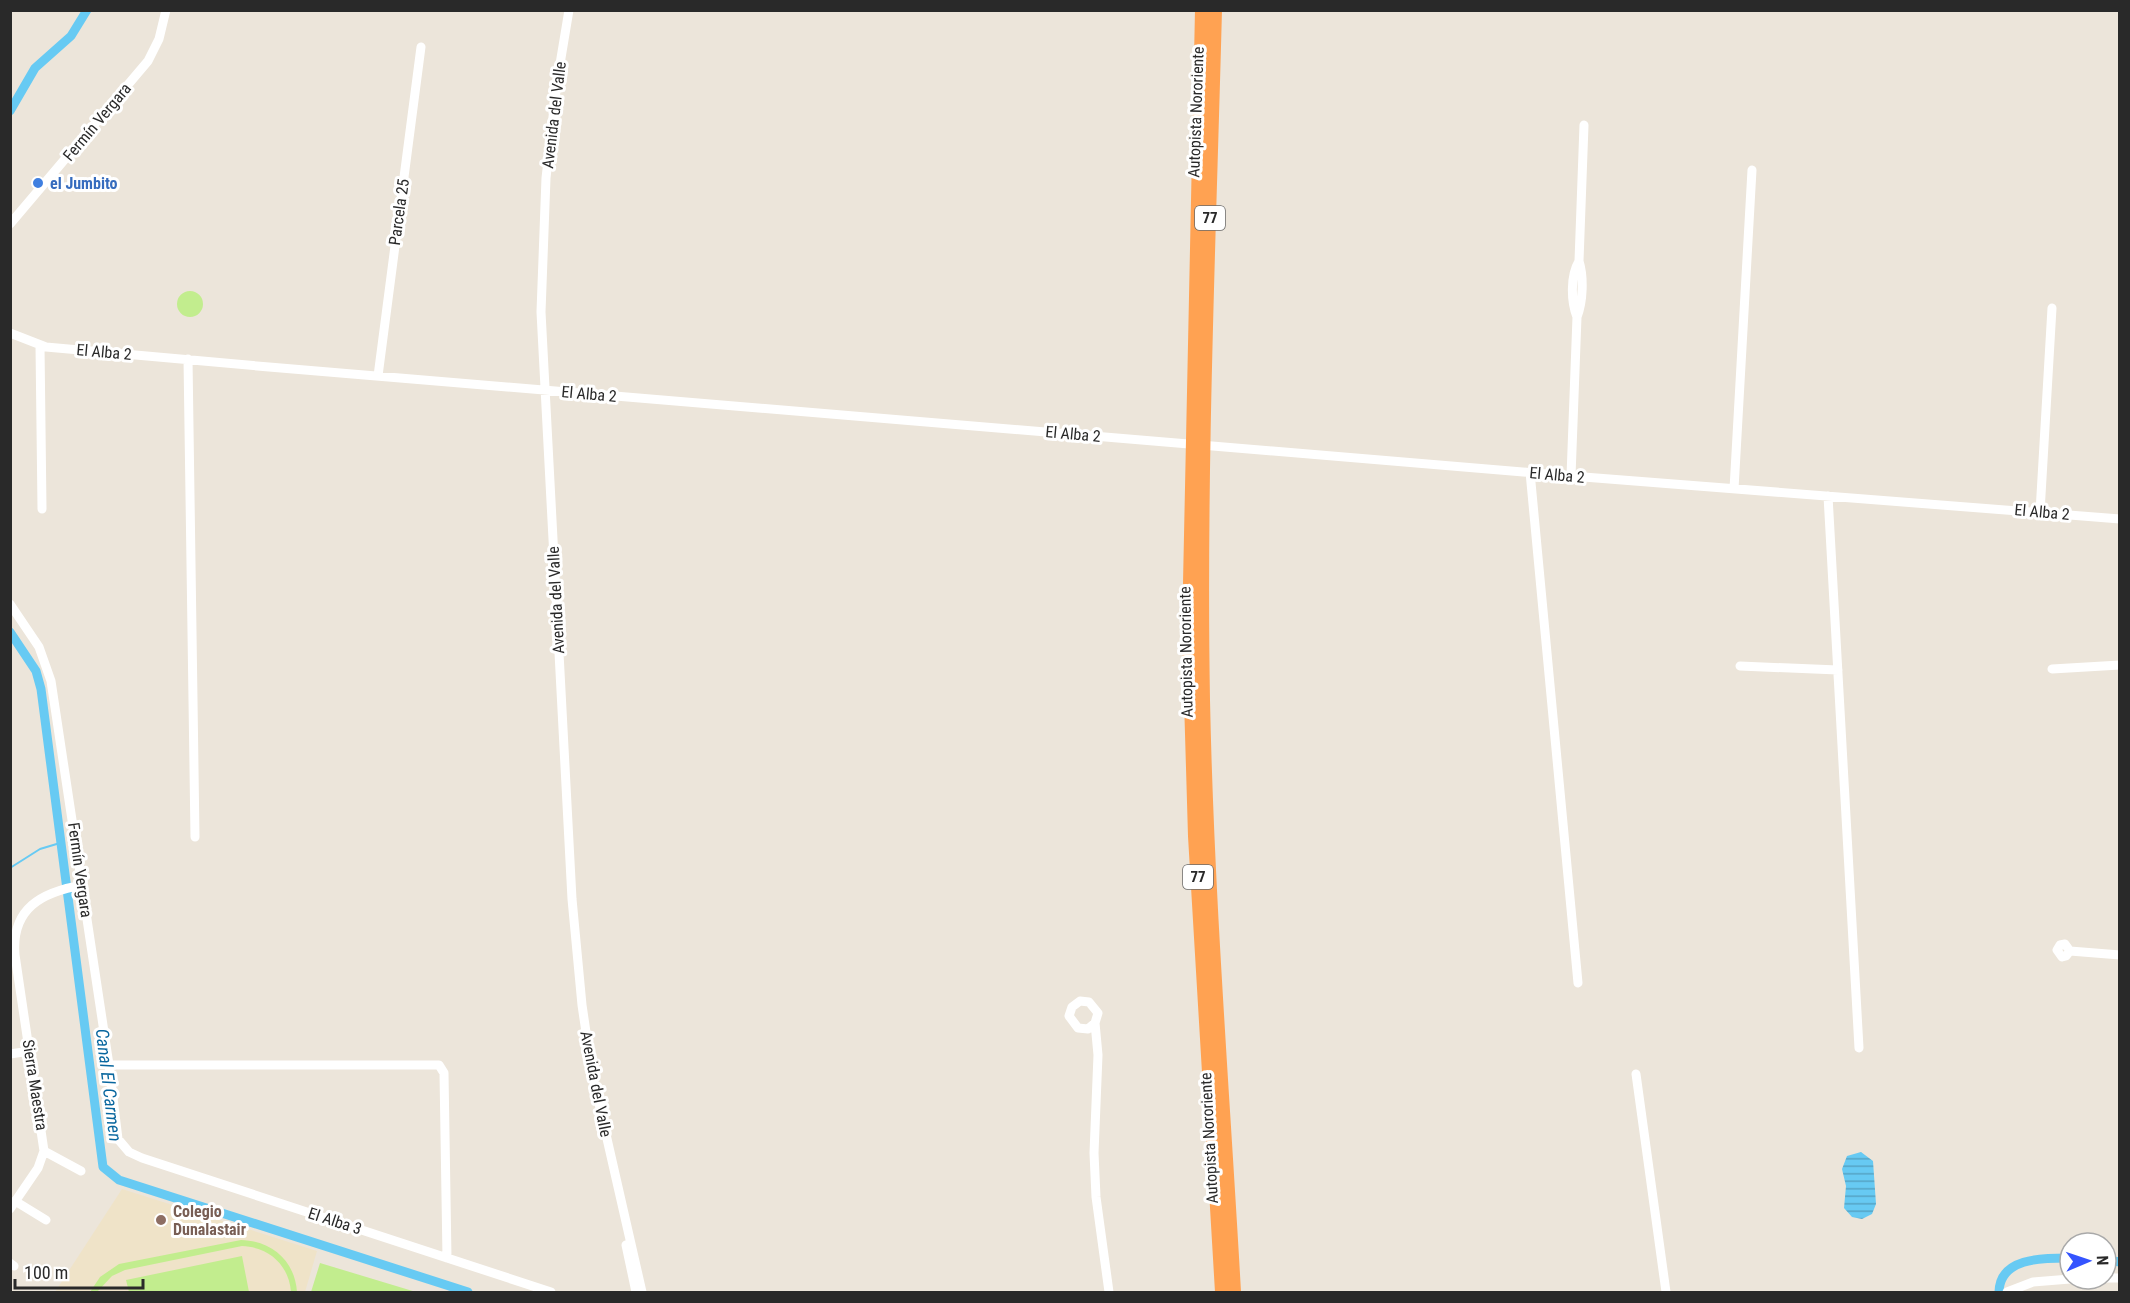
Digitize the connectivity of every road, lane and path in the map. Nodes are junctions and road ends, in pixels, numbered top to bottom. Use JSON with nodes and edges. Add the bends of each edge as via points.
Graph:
{"nodes":[{"id":1,"x":166,"y":10,"type":"edge"},
{"id":2,"x":569,"y":10,"type":"edge"},
{"id":3,"x":1202,"y":10,"type":"edge"},
{"id":4,"x":1215,"y":10,"type":"edge"},
{"id":5,"x":421,"y":47,"type":"dead end"},
{"id":6,"x":1584,"y":125,"type":"dead end"},
{"id":7,"x":1752,"y":170,"type":"dead end"},
{"id":8,"x":10,"y":224,"type":"edge"},
{"id":9,"x":2052,"y":309,"type":"dead end"},
{"id":10,"x":10,"y":333,"type":"edge"},
{"id":11,"x":10,"y":342,"type":"edge"},
{"id":12,"x":27,"y":342,"type":"junction"},
{"id":13,"x":40,"y":346,"type":"junction"},
{"id":14,"x":188,"y":359,"type":"junction"},
{"id":15,"x":378,"y":376,"type":"junction"},
{"id":16,"x":545,"y":391,"type":"junction"},
{"id":17,"x":1198,"y":426,"type":"junction"},
{"id":18,"x":1197,"y":462,"type":"junction"},
{"id":19,"x":1530,"y":472,"type":"junction"},
{"id":20,"x":1571,"y":476,"type":"junction"},
{"id":21,"x":1734,"y":489,"type":"junction"},
{"id":22,"x":1828,"y":496,"type":"junction"},
{"id":23,"x":42,"y":509,"type":"dead end"},
{"id":24,"x":2040,"y":512,"type":"junction"},
{"id":25,"x":2120,"y":519,"type":"edge"},
{"id":26,"x":10,"y":604,"type":"edge"},
{"id":27,"x":2120,"y":665,"type":"edge"},
{"id":28,"x":1740,"y":666,"type":"dead end"},
{"id":29,"x":2052,"y":669,"type":"dead end"},
{"id":30,"x":1838,"y":670,"type":"junction"},
{"id":31,"x":195,"y":837,"type":"dead end"},
{"id":32,"x":78,"y":886,"type":"junction"},
{"id":33,"x":2070,"y":951,"type":"dead end"},
{"id":34,"x":2120,"y":955,"type":"edge"},
{"id":35,"x":1578,"y":983,"type":"dead end"},
{"id":36,"x":1095,"y":1023,"type":"dead end"},
{"id":37,"x":1859,"y":1048,"type":"dead end"},
{"id":38,"x":30,"y":1051,"type":"junction"},
{"id":39,"x":10,"y":1054,"type":"edge"},
{"id":40,"x":109,"y":1065,"type":"junction"},
{"id":41,"x":1636,"y":1074,"type":"dead end"},
{"id":42,"x":122,"y":1146,"type":"joint"},
{"id":43,"x":45,"y":1152,"type":"junction"},
{"id":44,"x":81,"y":1171,"type":"dead end"},
{"id":45,"x":616,"y":1188,"type":"junction"},
{"id":46,"x":13,"y":1205,"type":"edge"},
{"id":47,"x":46,"y":1220,"type":"dead end"},
{"id":48,"x":447,"y":1258,"type":"junction"},
{"id":49,"x":2058,"y":1280,"type":"edge"},
{"id":50,"x":2010,"y":1291,"type":"edge"},
{"id":51,"x":551,"y":1293,"type":"edge"},
{"id":52,"x":636,"y":1293,"type":"edge"},
{"id":53,"x":642,"y":1293,"type":"edge"},
{"id":54,"x":1109,"y":1293,"type":"edge"},
{"id":55,"x":1222,"y":1293,"type":"edge"},
{"id":56,"x":1234,"y":1293,"type":"edge"},
{"id":57,"x":1666,"y":1293,"type":"edge"}],
"edges":[{"from":1,"to":8,"type":"street","name":"Fermín Vergara","via":[[159,39],[148,61]]},
{"from":2,"to":16,"type":"street","name":"Avenida del Valle","via":[[552,115],[544,209],[541,312]]},
{"from":3,"to":17,"type":"highway","name":"Autopista Nororiente","number":"77"},
{"from":4,"to":17,"type":"highway","name":"Autopista Nororiente","number":"77"},
{"from":5,"to":15,"type":"street","name":"Parcela 25"},
{"from":6,"to":20,"type":"street"},
{"from":7,"to":21,"type":"street"},
{"from":9,"to":24,"type":"street"},
{"from":10,"to":12,"type":"street","name":"El Alba 2"},
{"from":11,"to":12,"type":"street","name":"El Alba 2"},
{"from":12,"to":13,"type":"street","name":"El Alba 2"},
{"from":13,"to":14,"type":"street","name":"El Alba 2"},
{"from":13,"to":23,"type":"street"},
{"from":14,"to":15,"type":"street","name":"El Alba 2"},
{"from":14,"to":31,"type":"street"},
{"from":15,"to":16,"type":"street","name":"El Alba 2"},
{"from":16,"to":19,"type":"street","name":"El Alba 2"},
{"from":16,"to":45,"type":"street","name":"Avenida del Valle","via":[[577,967],[592,1073]]},
{"from":17,"to":18,"type":"highway","name":"Autopista Nororiente","number":"77"},
{"from":18,"to":55,"type":"highway","name":"Autopista Nororiente","number":"77","via":[[1189,588],[1192,750]]},
{"from":18,"to":56,"type":"highway","name":"Autopista Nororiente","number":"77","via":[[1204,748]]},
{"from":19,"to":20,"type":"street","name":"El Alba 2"},
{"from":19,"to":35,"type":"street"},
{"from":20,"to":21,"type":"street","name":"El Alba 2"},
{"from":21,"to":22,"type":"street","name":"El Alba 2"},
{"from":22,"to":24,"type":"street","name":"El Alba 2"},
{"from":22,"to":30,"type":"street"},
{"from":24,"to":25,"type":"street","name":"El Alba 2"},
{"from":26,"to":32,"type":"street","name":"Fermín Vergara","via":[[39,647],[51,681]]},
{"from":27,"to":29,"type":"street"},
{"from":28,"to":30,"type":"street"},
{"from":30,"to":37,"type":"street"},
{"from":32,"to":38,"type":"street","name":"Sierra Maestra","via":[[44,895],[27,910],[18,928],[15,941]]},
{"from":32,"to":40,"type":"street","name":"Fermín Vergara"},
{"from":33,"to":34,"type":"street"},
{"from":36,"to":54,"type":"street","via":[[1096,1197]]},
{"from":38,"to":39,"type":"street"},
{"from":38,"to":43,"type":"street","name":"Sierra Maestra"},
{"from":40,"to":42,"type":"street","name":"Fermín Vergara","via":[[115,1128]]},
{"from":40,"to":48,"type":"street","via":[[439,1065],[444,1073]]},
{"from":41,"to":57,"type":"street"},
{"from":42,"to":48,"type":"street","name":"El Alba 3","via":[[142,1158]]},
{"from":43,"to":44,"type":"street"},
{"from":43,"to":46,"type":"street","name":"Sierra Maestra"},
{"from":45,"to":52,"type":"street","name":"Avenida del Valle"},
{"from":45,"to":53,"type":"street","name":"Avenida del Valle"},
{"from":46,"to":47,"type":"street"},
{"from":48,"to":51,"type":"street","name":"El Alba 3"},
{"from":49,"to":50,"type":"street","via":[[2033,1282]]}]}
